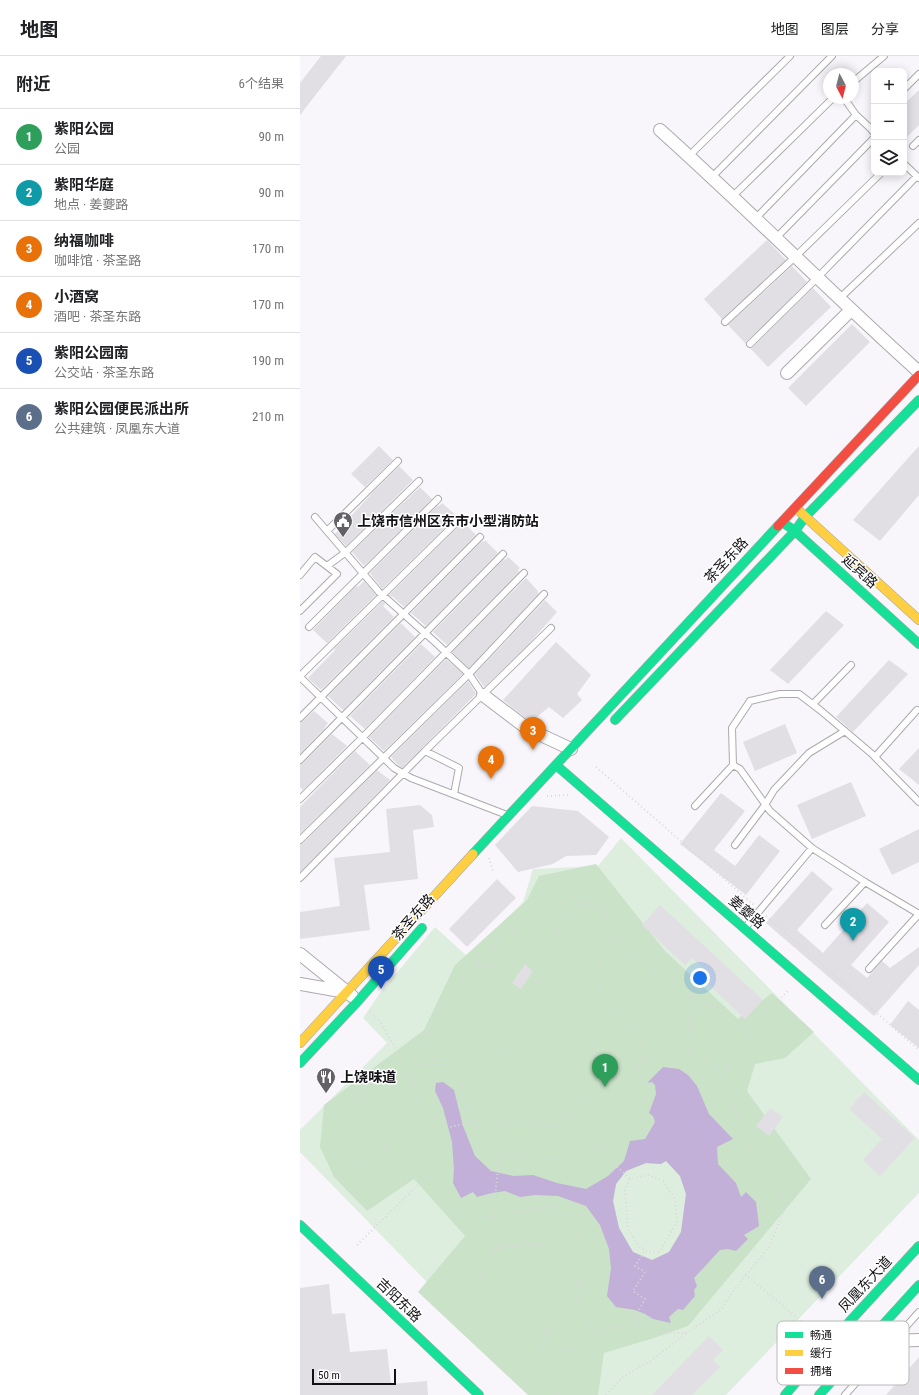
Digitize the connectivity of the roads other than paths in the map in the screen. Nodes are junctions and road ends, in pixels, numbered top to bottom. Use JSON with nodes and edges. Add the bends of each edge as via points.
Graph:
{"nodes":[{"id":1,"x":790,"y":56,"type":"edge"},
{"id":2,"x":832,"y":56,"type":"edge"},
{"id":3,"x":879,"y":57,"type":"edge"},
{"id":4,"x":919,"y":74,"type":"edge"},
{"id":5,"x":859,"y":76,"type":"edge"},
{"id":6,"x":907,"y":86,"type":"edge"},
{"id":7,"x":827,"y":104,"type":"edge"},
{"id":8,"x":848,"y":104,"type":"edge"},
{"id":9,"x":856,"y":115,"type":"junction"},
{"id":10,"x":871,"y":129,"type":"edge"},
{"id":11,"x":660,"y":130,"type":"dead end"},
{"id":12,"x":872,"y":140,"type":"edge"},
{"id":13,"x":919,"y":140,"type":"edge"},
{"id":14,"x":913,"y":146,"type":"dead end"},
{"id":15,"x":689,"y":156,"type":"junction"},
{"id":16,"x":907,"y":167,"type":"edge"},
{"id":17,"x":878,"y":176,"type":"edge"},
{"id":18,"x":712,"y":177,"type":"junction"},
{"id":19,"x":918,"y":177,"type":"edge"},
{"id":20,"x":732,"y":197,"type":"junction"},
{"id":21,"x":755,"y":219,"type":"junction"},
{"id":22,"x":919,"y":223,"type":"edge"},
{"id":23,"x":776,"y":239,"type":"junction"},
{"id":24,"x":795,"y":257,"type":"junction"},
{"id":25,"x":817,"y":278,"type":"junction"},
{"id":26,"x":839,"y":299,"type":"junction"},
{"id":27,"x":851,"y":310,"type":"junction"},
{"id":28,"x":725,"y":322,"type":"dead end"},
{"id":29,"x":750,"y":344,"type":"dead end"},
{"id":30,"x":919,"y":372,"type":"edge"},
{"id":31,"x":787,"y":373,"type":"dead end"},
{"id":32,"x":919,"y":375,"type":"edge"},
{"id":33,"x":919,"y":400,"type":"edge"},
{"id":34,"x":398,"y":461,"type":"dead end"},
{"id":35,"x":418,"y":481,"type":"dead end"},
{"id":36,"x":438,"y":499,"type":"dead end"},
{"id":37,"x":795,"y":507,"type":"junction"},
{"id":38,"x":315,"y":517,"type":"dead end"},
{"id":39,"x":805,"y":517,"type":"junction"},
{"id":40,"x":459,"y":520,"type":"dead end"},
{"id":41,"x":782,"y":521,"type":"junction"},
{"id":42,"x":327,"y":531,"type":"junction"},
{"id":43,"x":795,"y":531,"type":"junction"},
{"id":44,"x":480,"y":537,"type":"dead end"},
{"id":45,"x":346,"y":552,"type":"junction"},
{"id":46,"x":503,"y":554,"type":"dead end"},
{"id":47,"x":327,"y":566,"type":"junction"},
{"id":48,"x":364,"y":573,"type":"junction"},
{"id":49,"x":524,"y":573,"type":"dead end"},
{"id":50,"x":300,"y":575,"type":"edge"},
{"id":51,"x":544,"y":594,"type":"dead end"},
{"id":52,"x":383,"y":595,"type":"junction"},
{"id":53,"x":300,"y":611,"type":"edge"},
{"id":54,"x":405,"y":614,"type":"junction"},
{"id":55,"x":919,"y":620,"type":"edge"},
{"id":56,"x":310,"y":627,"type":"dead end"},
{"id":57,"x":551,"y":628,"type":"dead end"},
{"id":58,"x":426,"y":633,"type":"junction"},
{"id":59,"x":919,"y":644,"type":"edge"},
{"id":60,"x":446,"y":652,"type":"junction"},
{"id":61,"x":851,"y":665,"type":"dead end"},
{"id":62,"x":469,"y":674,"type":"junction"},
{"id":63,"x":300,"y":676,"type":"edge"},
{"id":64,"x":483,"y":695,"type":"junction"},
{"id":65,"x":322,"y":698,"type":"junction"},
{"id":66,"x":813,"y":704,"type":"junction"},
{"id":67,"x":917,"y":710,"type":"dead end"},
{"id":68,"x":300,"y":718,"type":"edge"},
{"id":69,"x":342,"y":718,"type":"junction"},
{"id":70,"x":610,"y":724,"type":"dead end"},
{"id":71,"x":845,"y":731,"type":"junction"},
{"id":72,"x":362,"y":737,"type":"junction"},
{"id":73,"x":571,"y":750,"type":"junction"},
{"id":74,"x":425,"y":751,"type":"junction"},
{"id":75,"x":383,"y":757,"type":"junction"},
{"id":76,"x":875,"y":757,"type":"junction"},
{"id":77,"x":300,"y":760,"type":"edge"},
{"id":78,"x":572,"y":765,"type":"dead end"},
{"id":79,"x":733,"y":765,"type":"junction"},
{"id":80,"x":556,"y":766,"type":"junction"},
{"id":81,"x":403,"y":773,"type":"junction"},
{"id":82,"x":565,"y":773,"type":"junction"},
{"id":83,"x":534,"y":789,"type":"junction"},
{"id":84,"x":454,"y":794,"type":"junction"},
{"id":85,"x":300,"y":799,"type":"edge"},
{"id":86,"x":919,"y":802,"type":"edge"},
{"id":87,"x":765,"y":805,"type":"junction"},
{"id":88,"x":695,"y":806,"type":"dead end"},
{"id":89,"x":508,"y":815,"type":"junction"},
{"id":90,"x":300,"y":840,"type":"edge"},
{"id":91,"x":735,"y":845,"type":"dead end"},
{"id":92,"x":812,"y":848,"type":"junction"},
{"id":93,"x":473,"y":856,"type":"junction"},
{"id":94,"x":471,"y":868,"type":"dead end"},
{"id":95,"x":300,"y":878,"type":"edge"},
{"id":96,"x":865,"y":882,"type":"junction"},
{"id":97,"x":919,"y":914,"type":"edge"},
{"id":98,"x":429,"y":920,"type":"dead end"},
{"id":99,"x":825,"y":925,"type":"dead end"},
{"id":100,"x":744,"y":929,"type":"junction"},
{"id":101,"x":300,"y":954,"type":"edge"},
{"id":102,"x":869,"y":969,"type":"dead end"},
{"id":103,"x":301,"y":986,"type":"edge"},
{"id":104,"x":347,"y":992,"type":"junction"},
{"id":105,"x":358,"y":1001,"type":"junction"},
{"id":106,"x":300,"y":1043,"type":"edge"},
{"id":107,"x":300,"y":1063,"type":"edge"},
{"id":108,"x":919,"y":1080,"type":"edge"},
{"id":109,"x":300,"y":1225,"type":"edge"},
{"id":110,"x":919,"y":1246,"type":"edge"},
{"id":111,"x":919,"y":1285,"type":"edge"},
{"id":112,"x":919,"y":1312,"type":"edge"},
{"id":113,"x":850,"y":1321,"type":"edge"},
{"id":114,"x":887,"y":1321,"type":"edge"},
{"id":115,"x":909,"y":1323,"type":"edge"},
{"id":116,"x":909,"y":1340,"type":"edge"},
{"id":117,"x":919,"y":1340,"type":"edge"},
{"id":118,"x":793,"y":1385,"type":"edge"},
{"id":119,"x":828,"y":1385,"type":"edge"},
{"id":120,"x":854,"y":1385,"type":"edge"},
{"id":121,"x":479,"y":1395,"type":"edge"},
{"id":122,"x":784,"y":1395,"type":"edge"},
{"id":123,"x":819,"y":1395,"type":"edge"},
{"id":124,"x":845,"y":1395,"type":"edge"}],
"edges":[{"from":1,"to":15,"type":"lane"},
{"from":2,"to":18,"type":"lane"},
{"from":3,"to":5,"type":"lane"},
{"from":4,"to":6,"type":"lane"},
{"from":7,"to":20,"type":"lane"},
{"from":8,"to":9,"type":"lane"},
{"from":9,"to":10,"type":"lane"},
{"from":9,"to":21,"type":"lane"},
{"from":11,"to":15,"type":"street"},
{"from":12,"to":23,"type":"lane"},
{"from":13,"to":14,"type":"lane"},
{"from":15,"to":18,"type":"street"},
{"from":16,"to":19,"type":"lane"},
{"from":17,"to":24,"type":"lane"},
{"from":18,"to":20,"type":"street"},
{"from":19,"to":25,"type":"lane"},
{"from":20,"to":21,"type":"street"},
{"from":21,"to":23,"type":"street"},
{"from":22,"to":26,"type":"lane"},
{"from":23,"to":24,"type":"street"},
{"from":24,"to":25,"type":"street"},
{"from":24,"to":28,"type":"lane"},
{"from":25,"to":26,"type":"street"},
{"from":25,"to":29,"type":"lane"},
{"from":26,"to":27,"type":"street"},
{"from":27,"to":30,"type":"street"},
{"from":27,"to":31,"type":"street"},
{"from":32,"to":37,"type":"main road","name":"茶圣东路"},
{"from":33,"to":39,"type":"main road"},
{"from":34,"to":42,"type":"lane"},
{"from":35,"to":45,"type":"lane"},
{"from":36,"to":48,"type":"lane"},
{"from":37,"to":39,"type":"main road","name":"延宾路"},
{"from":37,"to":41,"type":"main road","name":"茶圣东路"},
{"from":38,"to":42,"type":"lane"},
{"from":39,"to":43,"type":"main road"},
{"from":39,"to":55,"type":"main road","name":"延宾路"},
{"from":40,"to":52,"type":"lane"},
{"from":41,"to":43,"type":"main road","name":"延宾路"},
{"from":41,"to":73,"type":"main road","name":"茶圣东路"},
{"from":42,"to":45,"type":"lane"},
{"from":43,"to":59,"type":"main road","name":"延宾路"},
{"from":43,"to":70,"type":"main road"},
{"from":44,"to":54,"type":"lane"},
{"from":45,"to":47,"type":"lane"},
{"from":45,"to":48,"type":"lane"},
{"from":46,"to":58,"type":"lane"},
{"from":47,"to":50,"type":"lane","via":[[316,557]]},
{"from":47,"to":53,"type":"lane","via":[[337,574]]},
{"from":48,"to":52,"type":"lane"},
{"from":48,"to":56,"type":"lane"},
{"from":49,"to":60,"type":"lane"},
{"from":51,"to":62,"type":"lane"},
{"from":52,"to":54,"type":"lane"},
{"from":52,"to":63,"type":"lane"},
{"from":54,"to":58,"type":"lane"},
{"from":54,"to":65,"type":"lane"},
{"from":57,"to":64,"type":"lane"},
{"from":58,"to":60,"type":"lane"},
{"from":58,"to":69,"type":"lane"},
{"from":60,"to":62,"type":"lane"},
{"from":60,"to":72,"type":"lane"},
{"from":61,"to":66,"type":"lane"},
{"from":62,"to":64,"type":"lane"},
{"from":62,"to":75,"type":"lane"},
{"from":63,"to":65,"type":"lane"},
{"from":64,"to":73,"type":"street","via":[[528,728]]},
{"from":64,"to":74,"type":"lane"},
{"from":65,"to":68,"type":"lane"},
{"from":65,"to":69,"type":"lane"},
{"from":66,"to":71,"type":"lane"},
{"from":66,"to":79,"type":"lane","via":[[799,694],[780,694],[750,701],[732,728]]},
{"from":67,"to":76,"type":"lane"},
{"from":69,"to":72,"type":"lane"},
{"from":69,"to":77,"type":"lane"},
{"from":71,"to":76,"type":"lane"},
{"from":71,"to":87,"type":"lane","via":[[809,753],[774,790]]},
{"from":72,"to":75,"type":"lane"},
{"from":72,"to":85,"type":"lane"},
{"from":73,"to":80,"type":"main road","name":"茶圣东路"},
{"from":74,"to":81,"type":"lane"},
{"from":74,"to":84,"type":"lane","via":[[459,768]]},
{"from":75,"to":81,"type":"lane"},
{"from":75,"to":90,"type":"lane"},
{"from":76,"to":86,"type":"lane"},
{"from":78,"to":82,"type":"main road"},
{"from":79,"to":87,"type":"lane","via":[[740,769]]},
{"from":79,"to":88,"type":"lane"},
{"from":80,"to":82,"type":"main road","name":"姜夔路"},
{"from":80,"to":83,"type":"main road","name":"茶圣东路"},
{"from":81,"to":84,"type":"lane"},
{"from":81,"to":95,"type":"lane"},
{"from":82,"to":83,"type":"main road"},
{"from":82,"to":100,"type":"main road","name":"姜夔路"},
{"from":83,"to":89,"type":"main road","name":"茶圣东路"},
{"from":84,"to":89,"type":"lane"},
{"from":87,"to":91,"type":"lane"},
{"from":87,"to":92,"type":"lane"},
{"from":89,"to":93,"type":"main road","name":"茶圣东路"},
{"from":92,"to":96,"type":"lane"},
{"from":92,"to":100,"type":"lane"},
{"from":93,"to":94,"type":"main road"},
{"from":93,"to":104,"type":"main road","name":"茶圣东路"},
{"from":96,"to":97,"type":"lane"},
{"from":96,"to":99,"type":"lane"},
{"from":97,"to":102,"type":"lane"},
{"from":98,"to":105,"type":"main road","name":"茶圣东路"},
{"from":100,"to":108,"type":"main road","name":"姜夔路"},
{"from":101,"to":104,"type":"street"},
{"from":103,"to":104,"type":"street"},
{"from":104,"to":105,"type":"street"},
{"from":104,"to":106,"type":"main road","name":"茶圣东路"},
{"from":105,"to":107,"type":"main road","name":"茶圣东路"},
{"from":109,"to":121,"type":"main road","name":"吉阳东路"},
{"from":110,"to":113,"type":"main road","name":"凤凰东大道"},
{"from":111,"to":114,"type":"main road"},
{"from":112,"to":115,"type":"lane"},
{"from":116,"to":117,"type":"street"},
{"from":118,"to":122,"type":"main road","name":"凤凰东大道"},
{"from":119,"to":123,"type":"main road"},
{"from":120,"to":124,"type":"lane"}]}
